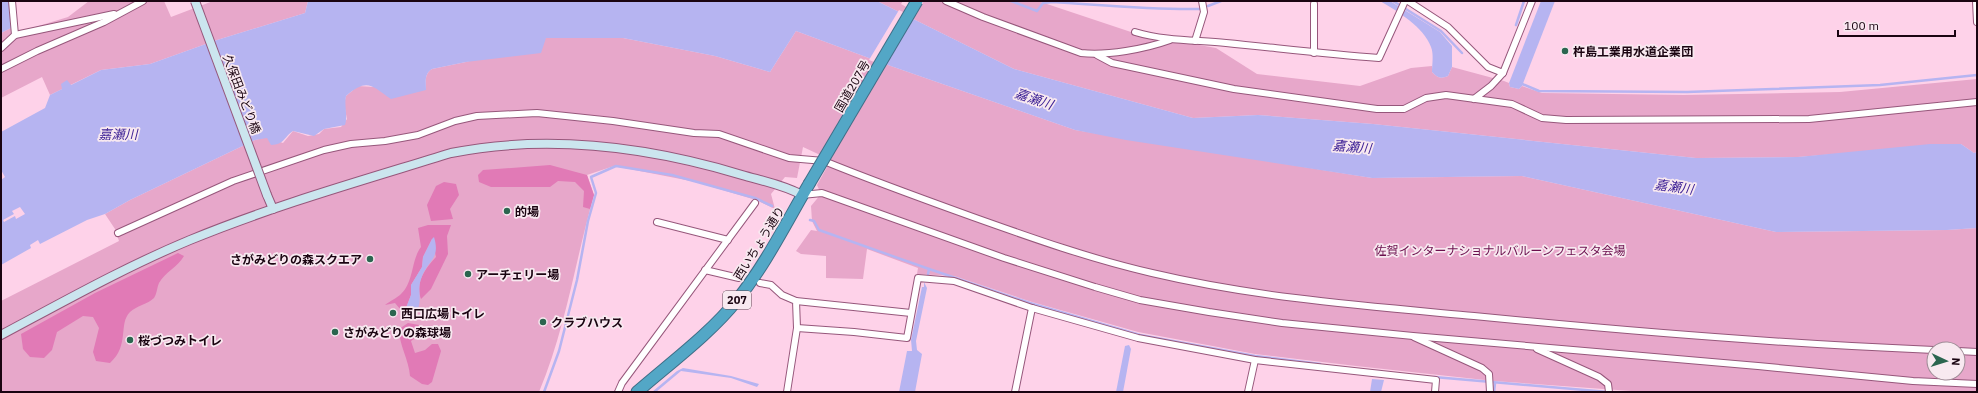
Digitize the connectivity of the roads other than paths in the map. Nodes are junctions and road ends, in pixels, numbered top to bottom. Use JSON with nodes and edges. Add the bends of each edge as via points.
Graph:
{"nodes":[{"id":1,"x":12,"y":1,"type":"edge"},
{"id":2,"x":143,"y":1,"type":"edge"},
{"id":3,"x":195,"y":1,"type":"edge"},
{"id":4,"x":917,"y":1,"type":"edge"},
{"id":5,"x":946,"y":1,"type":"edge"},
{"id":6,"x":1202,"y":1,"type":"edge"},
{"id":7,"x":1532,"y":1,"type":"edge"},
{"id":8,"x":1976,"y":1,"type":"edge"},
{"id":9,"x":1405,"y":2,"type":"edge"},
{"id":10,"x":1314,"y":4,"type":"dead end"},
{"id":11,"x":121,"y":12,"type":"junction"},
{"id":12,"x":1977,"y":22,"type":"edge"},
{"id":13,"x":1135,"y":32,"type":"dead end"},
{"id":14,"x":15,"y":35,"type":"junction"},
{"id":15,"x":1172,"y":40,"type":"junction"},
{"id":16,"x":1195,"y":41,"type":"junction"},
{"id":17,"x":1,"y":48,"type":"edge"},
{"id":18,"x":1314,"y":53,"type":"junction"},
{"id":19,"x":1097,"y":55,"type":"junction"},
{"id":20,"x":1,"y":69,"type":"edge"},
{"id":21,"x":1503,"y":73,"type":"junction"},
{"id":22,"x":1474,"y":99,"type":"junction"},
{"id":23,"x":1977,"y":102,"type":"edge"},
{"id":24,"x":809,"y":184,"type":"joint"},
{"id":25,"x":802,"y":196,"type":"junction"},
{"id":26,"x":756,"y":203,"type":"dead end"},
{"id":27,"x":273,"y":209,"type":"junction"},
{"id":28,"x":657,"y":222,"type":"dead end"},
{"id":29,"x":118,"y":233,"type":"dead end"},
{"id":30,"x":728,"y":240,"type":"junction"},
{"id":31,"x":705,"y":270,"type":"junction"},
{"id":32,"x":739,"y":278,"type":"dead end"},
{"id":33,"x":760,"y":283,"type":"dead end"},
{"id":34,"x":796,"y":301,"type":"junction"},
{"id":35,"x":1032,"y":308,"type":"junction"},
{"id":36,"x":911,"y":313,"type":"junction"},
{"id":37,"x":797,"y":328,"type":"junction"},
{"id":38,"x":1,"y":335,"type":"edge"},
{"id":39,"x":1413,"y":336,"type":"junction"},
{"id":40,"x":1533,"y":348,"type":"junction"},
{"id":41,"x":1926,"y":349,"type":"edge"},
{"id":42,"x":1966,"y":352,"type":"edge"},
{"id":43,"x":1977,"y":352,"type":"edge"},
{"id":44,"x":1255,"y":360,"type":"junction"},
{"id":45,"x":1977,"y":384,"type":"edge"},
{"id":46,"x":1491,"y":385,"type":"edge"},
{"id":47,"x":1609,"y":390,"type":"edge"},
{"id":48,"x":618,"y":392,"type":"edge"},
{"id":49,"x":637,"y":392,"type":"edge"},
{"id":50,"x":787,"y":392,"type":"edge"},
{"id":51,"x":1016,"y":392,"type":"edge"},
{"id":52,"x":1248,"y":392,"type":"edge"},
{"id":53,"x":1435,"y":392,"type":"edge"}],
"edges":[{"from":1,"to":14,"type":"street"},
{"from":2,"to":11,"type":"street"},
{"from":3,"to":27,"type":"street","name":"久保田みどり橋","bridge":true},
{"from":4,"to":24,"type":"highway","name":"国道207号","number":"207","bridge":true},
{"from":5,"to":19,"type":"street","via":[[1081,53]]},
{"from":6,"to":16,"type":"street","via":[[1204,12]]},
{"from":7,"to":21,"type":"street"},
{"from":8,"to":12,"type":"street"},
{"from":9,"to":18,"type":"street","via":[[1378,58]]},
{"from":9,"to":21,"type":"street","via":[[1448,27],[1488,67]]},
{"from":10,"to":18,"type":"street"},
{"from":11,"to":14,"type":"street"},
{"from":11,"to":20,"type":"street"},
{"from":13,"to":15,"type":"street"},
{"from":14,"to":17,"type":"street"},
{"from":15,"to":16,"type":"street"},
{"from":15,"to":19,"type":"street","via":[[1151,47]]},
{"from":16,"to":18,"type":"street"},
{"from":19,"to":22,"type":"street","via":[[1112,63],[1234,89],[1377,109],[1404,109],[1426,98],[1446,95]]},
{"from":21,"to":22,"type":"street"},
{"from":22,"to":23,"type":"street","via":[[1512,104],[1542,118],[1566,120],[1809,119]]},
{"from":24,"to":25,"type":"highway","name":"西いちょう通り","number":"207"},
{"from":25,"to":27,"type":"street","via":[[792,190],[724,170],[657,155],[610,147],[552,144],[477,148],[451,153]]},
{"from":25,"to":39,"type":"street","via":[[822,193],[1004,258],[1140,300],[1282,322]]},
{"from":25,"to":49,"type":"highway","name":"西いちょう通り","number":"207","via":[[756,276],[736,301],[718,321]]},
{"from":26,"to":30,"type":"street"},
{"from":27,"to":38,"type":"street","via":[[190,240],[122,270]]},
{"from":28,"to":30,"type":"street"},
{"from":29,"to":41,"type":"street","via":[[233,181],[324,150],[418,135],[477,116],[537,113],[613,121],[694,134],[719,134],[789,158],[824,161],[1028,237],[1088,256],[1151,273],[1222,287],[1317,301],[1495,318],[1698,335]]},
{"from":30,"to":31,"type":"street"},
{"from":31,"to":32,"type":"street"},
{"from":31,"to":48,"type":"street"},
{"from":33,"to":34,"type":"street","via":[[771,285],[782,296]]},
{"from":34,"to":36,"type":"street"},
{"from":34,"to":37,"type":"street"},
{"from":35,"to":36,"type":"street","via":[[954,281],[918,278]]},
{"from":35,"to":44,"type":"street","via":[[1138,338]]},
{"from":35,"to":51,"type":"street"},
{"from":36,"to":37,"type":"street","via":[[906,338]]},
{"from":37,"to":50,"type":"street"},
{"from":39,"to":40,"type":"street"},
{"from":39,"to":46,"type":"street","via":[[1482,368],[1489,374]]},
{"from":40,"to":45,"type":"street","via":[[1913,381]]},
{"from":40,"to":47,"type":"street","via":[[1599,376],[1608,384]]},
{"from":42,"to":43,"type":"street"},
{"from":44,"to":52,"type":"street"},
{"from":44,"to":53,"type":"street","via":[[1436,380]]}]}
